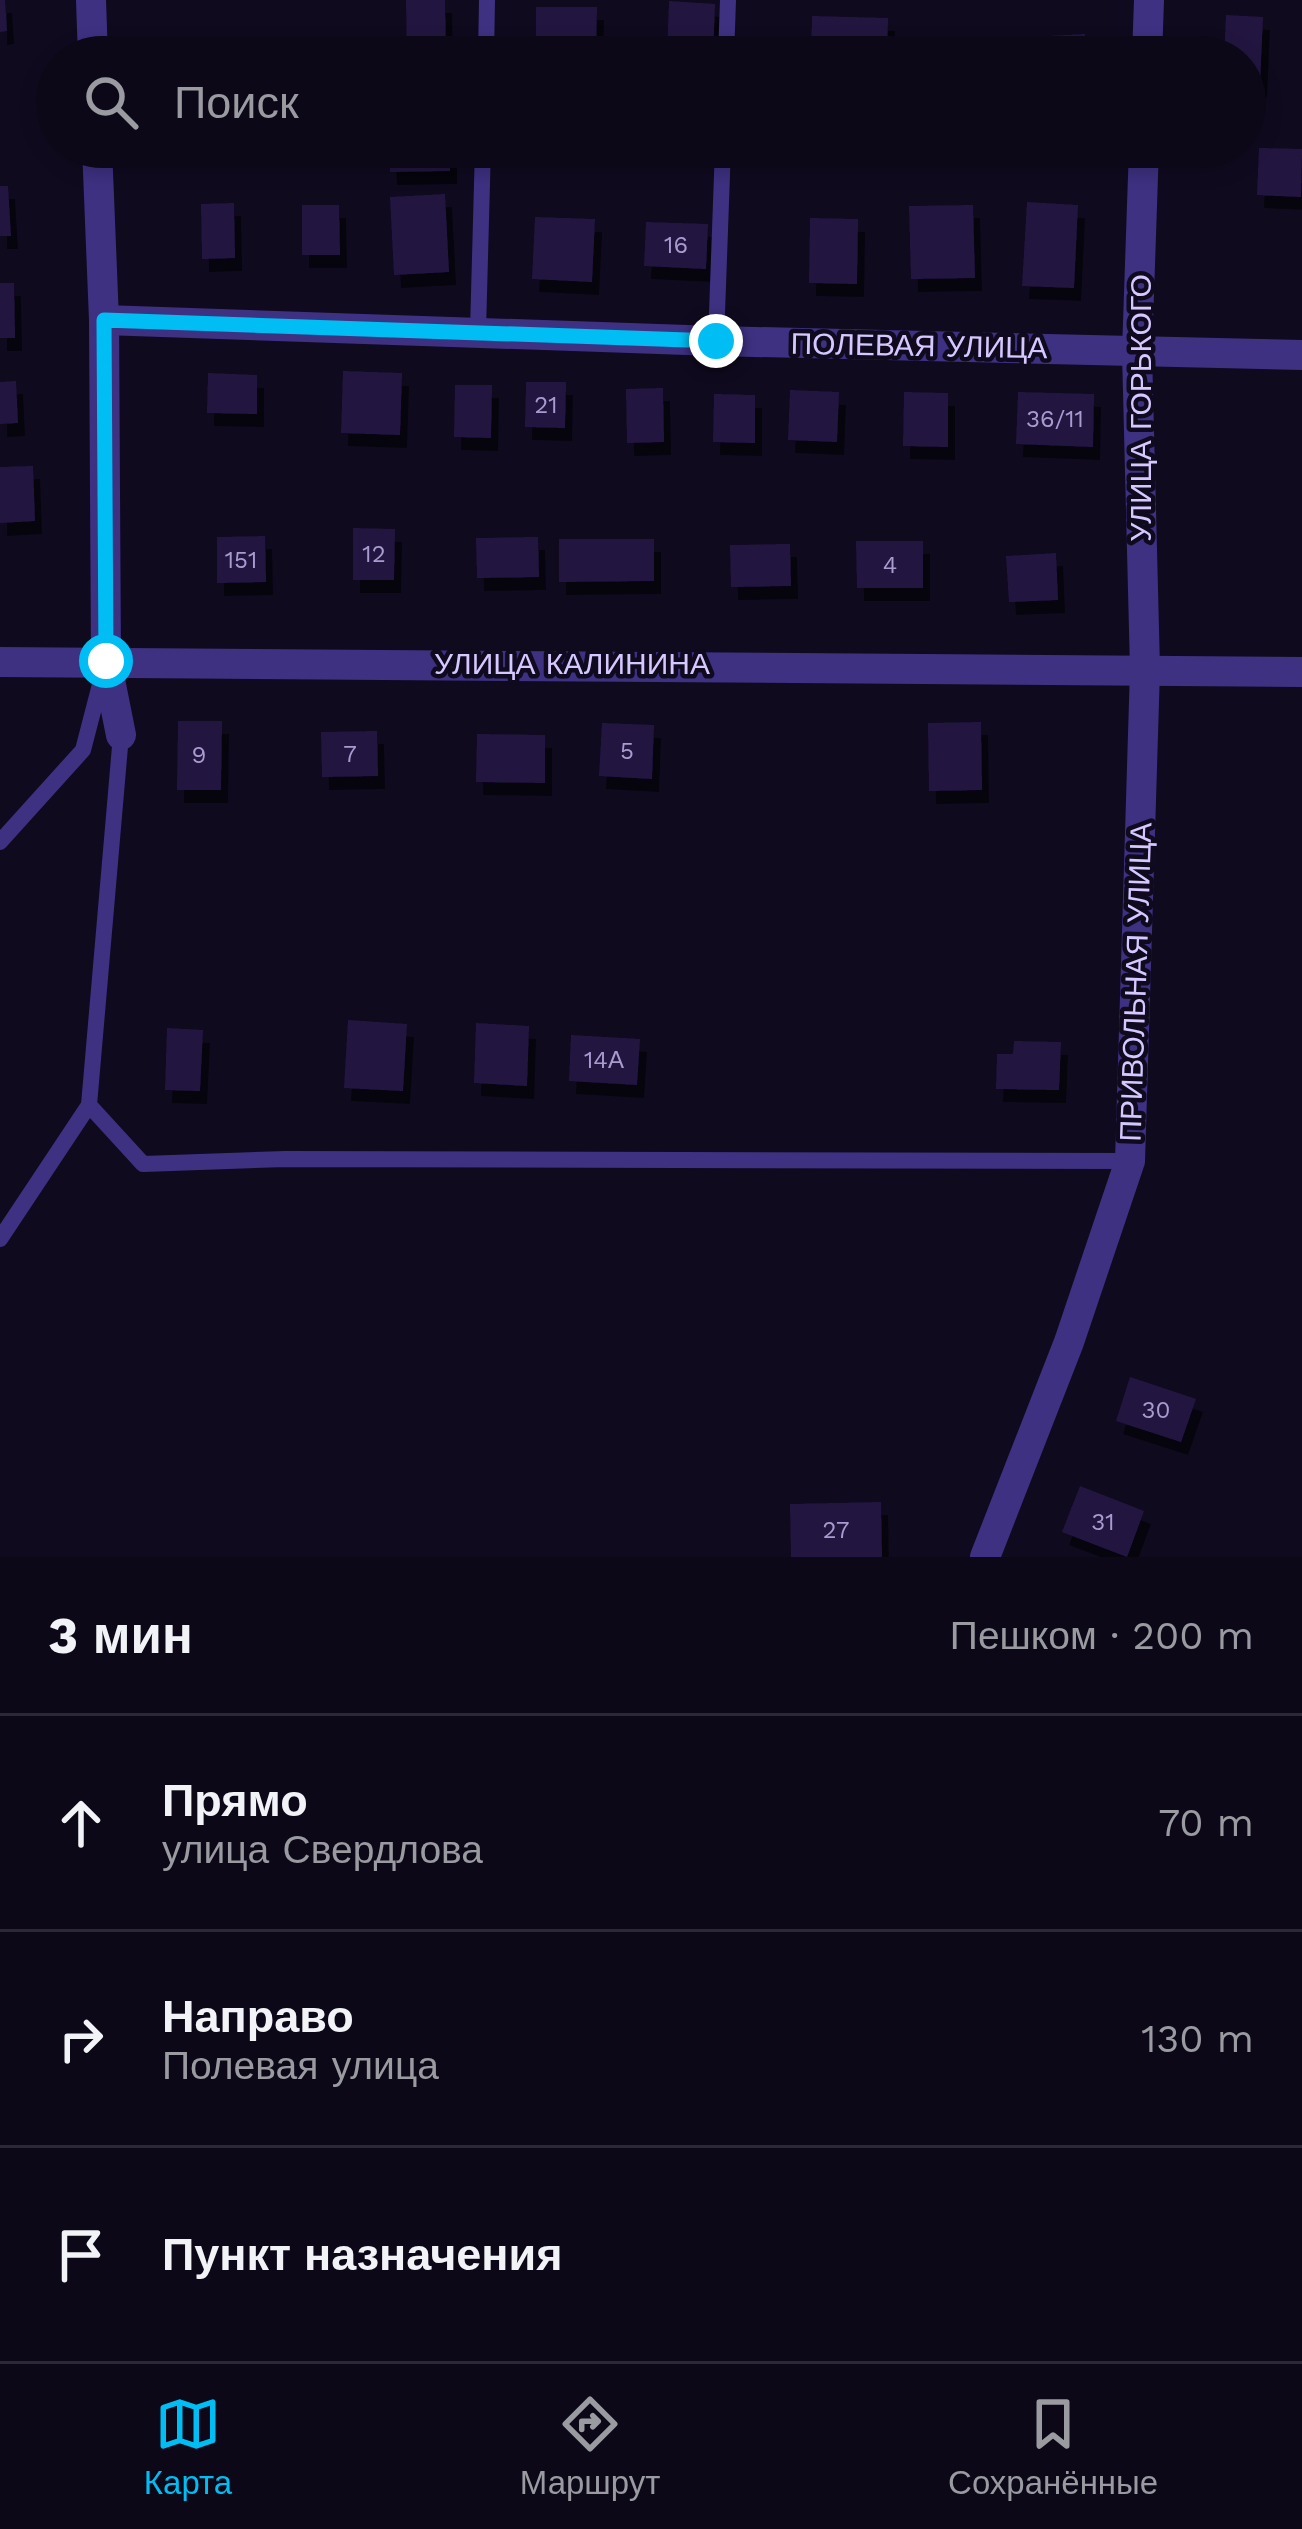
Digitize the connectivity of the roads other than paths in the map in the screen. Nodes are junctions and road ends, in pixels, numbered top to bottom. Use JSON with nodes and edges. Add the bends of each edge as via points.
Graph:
{"nodes":[{"id":1,"x":91,"y":0,"type":"edge"},
{"id":2,"x":487,"y":0,"type":"edge"},
{"id":3,"x":728,"y":0,"type":"edge"},
{"id":4,"x":1149,"y":0,"type":"edge"},
{"id":5,"x":93,"y":36,"type":"edge"},
{"id":6,"x":486,"y":36,"type":"edge"},
{"id":7,"x":727,"y":36,"type":"edge"},
{"id":8,"x":1148,"y":36,"type":"edge"},
{"id":9,"x":98,"y":168,"type":"edge"},
{"id":10,"x":482,"y":168,"type":"edge"},
{"id":11,"x":722,"y":168,"type":"edge"},
{"id":12,"x":1143,"y":168,"type":"edge"},
{"id":13,"x":104,"y":320,"type":"junction"},
{"id":14,"x":478,"y":331,"type":"junction"},
{"id":15,"x":716,"y":341,"type":"junction"},
{"id":16,"x":1137,"y":352,"type":"junction"},
{"id":17,"x":1302,"y":355,"type":"edge"},
{"id":18,"x":106,"y":661,"type":"junction"},
{"id":19,"x":0,"y":662,"type":"edge"},
{"id":20,"x":1145,"y":669,"type":"junction"},
{"id":21,"x":1302,"y":672,"type":"edge"},
{"id":22,"x":122,"y":735,"type":"joint"},
{"id":23,"x":0,"y":842,"type":"edge"},
{"id":24,"x":89,"y":1105,"type":"junction"},
{"id":25,"x":1130,"y":1161,"type":"junction"},
{"id":26,"x":0,"y":1239,"type":"edge"},
{"id":27,"x":985,"y":1557,"type":"edge"}],
"edges":[{"from":1,"to":5,"type":"street"},
{"from":2,"to":6,"type":"lane"},
{"from":3,"to":7,"type":"lane"},
{"from":4,"to":8,"type":"street"},
{"from":9,"to":13,"type":"street"},
{"from":10,"to":14,"type":"lane"},
{"from":11,"to":15,"type":"lane"},
{"from":12,"to":16,"type":"street","name":"УЛИЦА ГОРЬКОГО"},
{"from":13,"to":14,"type":"street","name":"ПОЛЕВАЯ УЛИЦА"},
{"from":13,"to":18,"type":"street"},
{"from":14,"to":15,"type":"street","name":"ПОЛЕВАЯ УЛИЦА"},
{"from":15,"to":16,"type":"street","name":"ПОЛЕВАЯ УЛИЦА"},
{"from":16,"to":17,"type":"street","name":"ПОЛЕВАЯ УЛИЦА"},
{"from":16,"to":20,"type":"street","name":"УЛИЦА ГОРЬКОГО"},
{"from":18,"to":19,"type":"street","name":"УЛИЦА КАЛИНИНА"},
{"from":18,"to":20,"type":"street","name":"УЛИЦА КАЛИНИНА"},
{"from":18,"to":22,"type":"street"},
{"from":18,"to":23,"type":"lane","via":[[83,750]]},
{"from":20,"to":21,"type":"street","name":"УЛИЦА КАЛИНИНА"},
{"from":20,"to":25,"type":"street","name":"ПРИВОЛЬНАЯ УЛИЦА"},
{"from":22,"to":24,"type":"lane"},
{"from":24,"to":25,"type":"lane","via":[[143,1164]]},
{"from":24,"to":26,"type":"lane"},
{"from":25,"to":27,"type":"street","name":"ПРИВОЛЬНАЯ УЛИЦА"}]}
